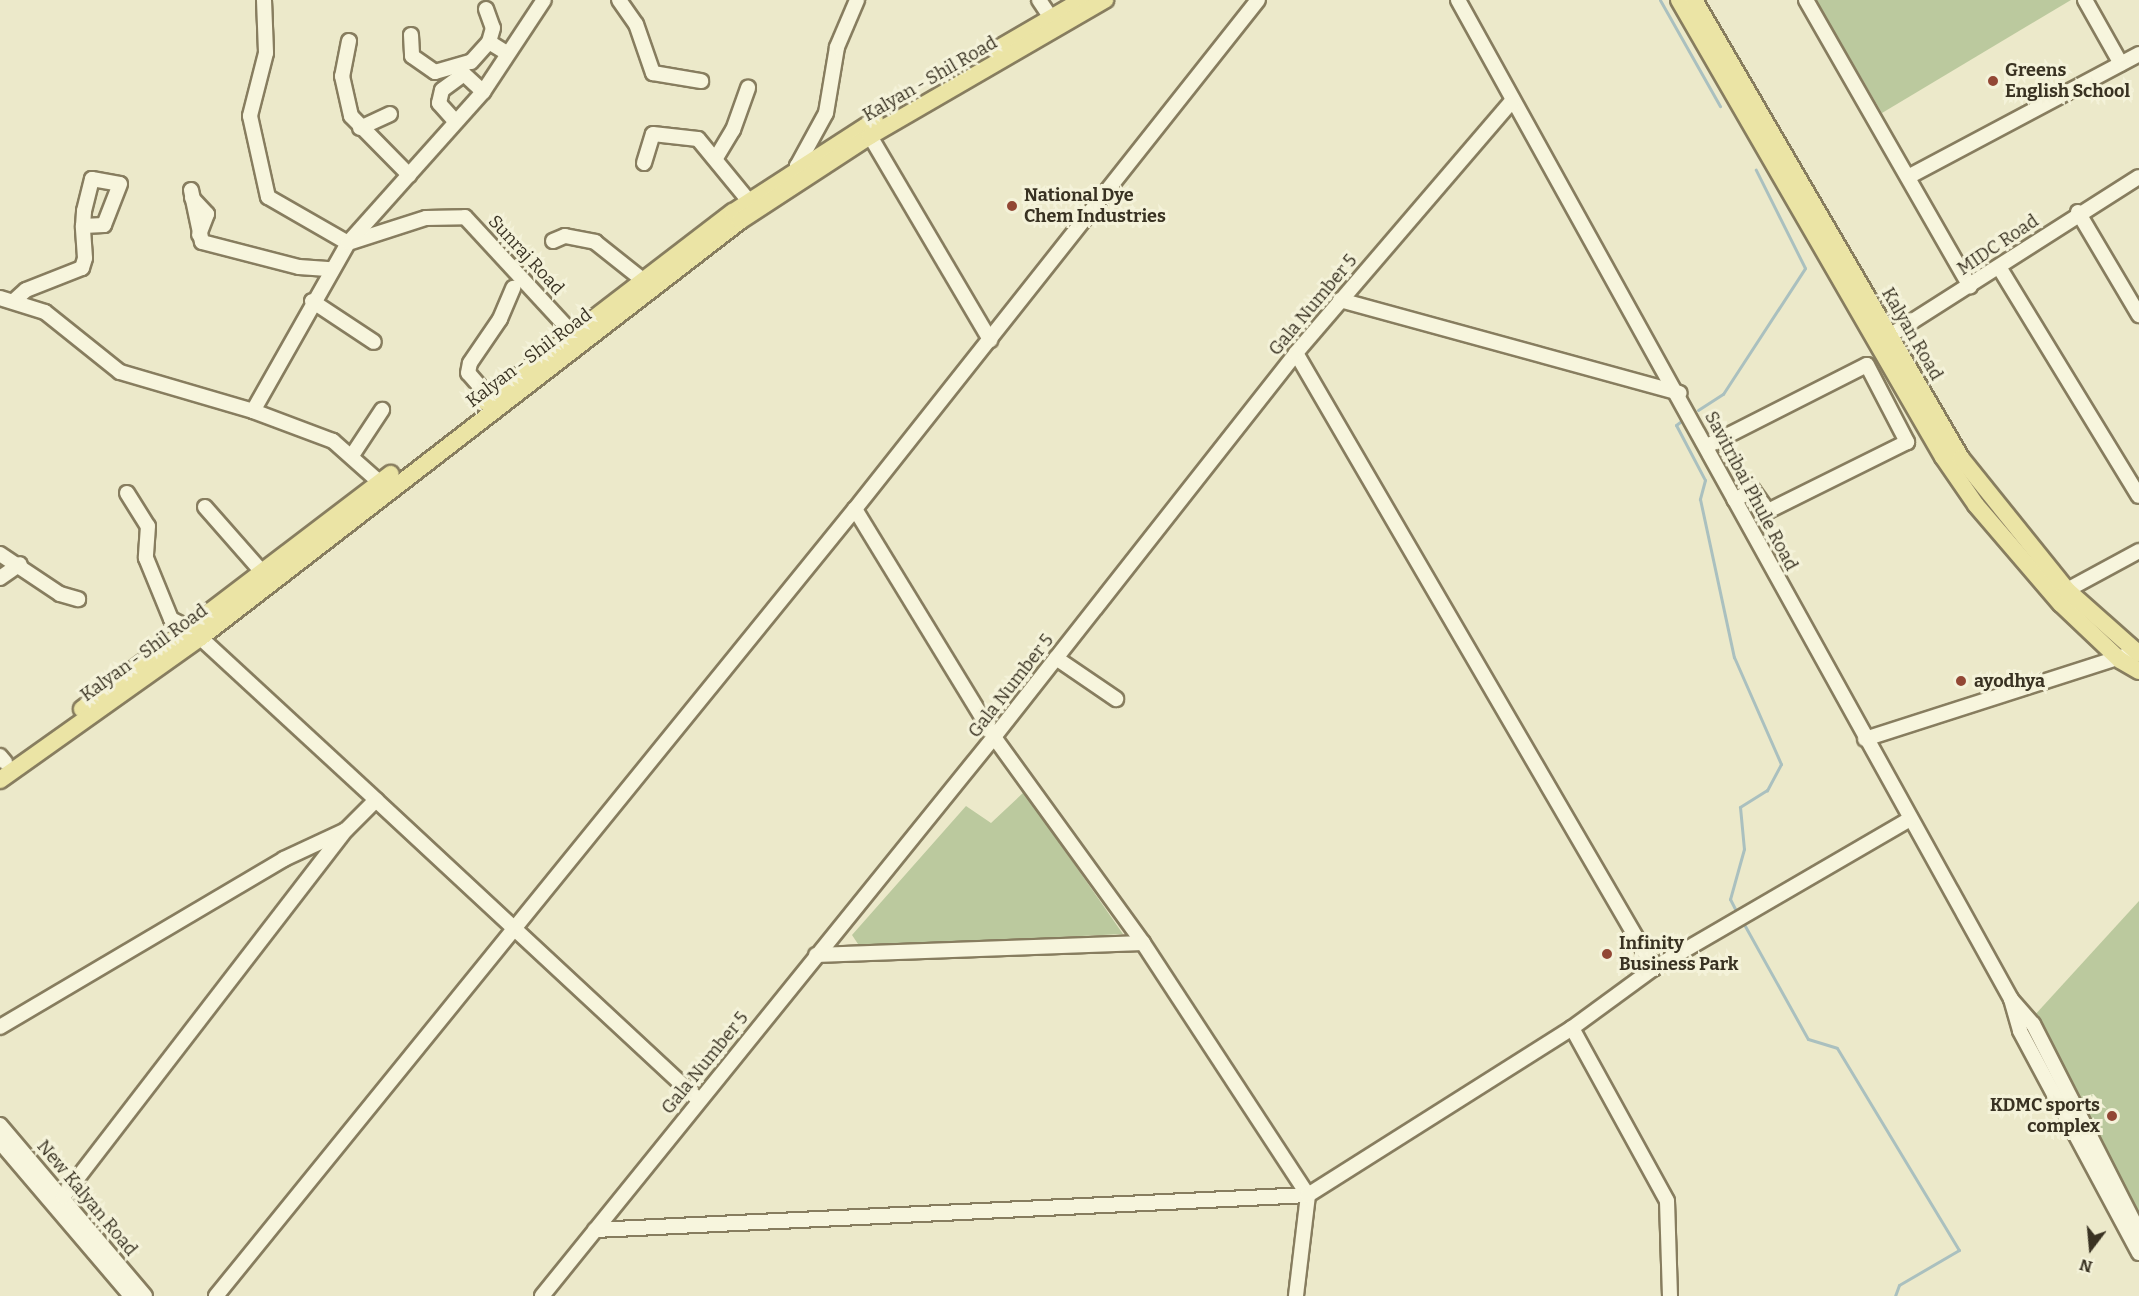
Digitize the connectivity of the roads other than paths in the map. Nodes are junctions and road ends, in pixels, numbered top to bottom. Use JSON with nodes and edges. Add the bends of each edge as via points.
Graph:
{"nodes":[{"id":1,"x":264,"y":0,"type":"edge"},
{"id":2,"x":544,"y":0,"type":"edge"},
{"id":3,"x":619,"y":0,"type":"edge"},
{"id":4,"x":856,"y":0,"type":"edge"},
{"id":5,"x":1039,"y":0,"type":"edge"},
{"id":6,"x":1082,"y":0,"type":"edge"},
{"id":7,"x":1105,"y":0,"type":"edge"},
{"id":8,"x":1258,"y":0,"type":"edge"},
{"id":9,"x":1458,"y":0,"type":"edge"},
{"id":10,"x":1680,"y":0,"type":"edge"},
{"id":11,"x":1694,"y":0,"type":"edge"},
{"id":12,"x":1806,"y":0,"type":"edge"},
{"id":13,"x":2085,"y":0,"type":"edge"},
{"id":14,"x":486,"y":9,"type":"dead end"},
{"id":15,"x":1051,"y":18,"type":"junction"},
{"id":16,"x":411,"y":35,"type":"dead end"},
{"id":17,"x":349,"y":41,"type":"dead end"},
{"id":18,"x":489,"y":42,"type":"junction"},
{"id":19,"x":508,"y":54,"type":"junction"},
{"id":20,"x":2139,"y":54,"type":"edge"},
{"id":21,"x":2121,"y":64,"type":"junction"},
{"id":22,"x":701,"y":81,"type":"dead end"},
{"id":23,"x":748,"y":88,"type":"dead end"},
{"id":24,"x":483,"y":92,"type":"junction"},
{"id":25,"x":1512,"y":101,"type":"junction"},
{"id":26,"x":390,"y":114,"type":"dead end"},
{"id":27,"x":455,"y":121,"type":"junction"},
{"id":28,"x":360,"y":128,"type":"junction"},
{"id":29,"x":870,"y":136,"type":"junction"},
{"id":30,"x":716,"y":158,"type":"junction"},
{"id":31,"x":644,"y":163,"type":"dead end"},
{"id":32,"x":801,"y":172,"type":"junction"},
{"id":33,"x":409,"y":175,"type":"junction"},
{"id":34,"x":1908,"y":177,"type":"junction"},
{"id":35,"x":2139,"y":177,"type":"edge"},
{"id":36,"x":191,"y":194,"type":"dead end"},
{"id":37,"x":749,"y":201,"type":"junction"},
{"id":38,"x":93,"y":208,"type":"dead end"},
{"id":39,"x":2078,"y":212,"type":"junction"},
{"id":40,"x":553,"y":241,"type":"dead end"},
{"id":41,"x":348,"y":243,"type":"junction"},
{"id":42,"x":1999,"y":267,"type":"junction"},
{"id":43,"x":331,"y":268,"type":"junction"},
{"id":44,"x":643,"y":280,"type":"junction"},
{"id":45,"x":1970,"y":286,"type":"junction"},
{"id":46,"x":513,"y":288,"type":"dead end"},
{"id":47,"x":0,"y":298,"type":"edge"},
{"id":48,"x":16,"y":299,"type":"junction"},
{"id":49,"x":1340,"y":300,"type":"junction"},
{"id":50,"x":312,"y":301,"type":"junction"},
{"id":51,"x":2139,"y":315,"type":"edge"},
{"id":52,"x":573,"y":333,"type":"junction"},
{"id":53,"x":1884,"y":339,"type":"junction"},
{"id":54,"x":990,"y":340,"type":"junction"},
{"id":55,"x":374,"y":342,"type":"dead end"},
{"id":56,"x":1296,"y":353,"type":"junction"},
{"id":57,"x":1680,"y":393,"type":"junction"},
{"id":58,"x":490,"y":398,"type":"junction"},
{"id":59,"x":382,"y":410,"type":"dead end"},
{"id":60,"x":253,"y":411,"type":"junction"},
{"id":61,"x":1707,"y":446,"type":"junction"},
{"id":62,"x":353,"y":454,"type":"junction"},
{"id":63,"x":385,"y":486,"type":"junction"},
{"id":64,"x":127,"y":493,"type":"dead end"},
{"id":65,"x":2139,"y":496,"type":"edge"},
{"id":66,"x":1734,"y":500,"type":"junction"},
{"id":67,"x":205,"y":507,"type":"dead end"},
{"id":68,"x":855,"y":509,"type":"junction"},
{"id":69,"x":2139,"y":550,"type":"edge"},
{"id":70,"x":0,"y":554,"type":"edge"},
{"id":71,"x":20,"y":564,"type":"junction"},
{"id":72,"x":263,"y":573,"type":"junction"},
{"id":73,"x":0,"y":578,"type":"edge"},
{"id":74,"x":2064,"y":597,"type":"junction"},
{"id":75,"x":78,"y":599,"type":"dead end"},
{"id":76,"x":195,"y":633,"type":"junction"},
{"id":77,"x":2130,"y":655,"type":"edge"},
{"id":78,"x":1056,"y":658,"type":"junction"},
{"id":79,"x":2139,"y":671,"type":"edge"},
{"id":80,"x":1116,"y":699,"type":"dead end"},
{"id":81,"x":994,"y":737,"type":"junction"},
{"id":82,"x":1864,"y":739,"type":"junction"},
{"id":83,"x":2,"y":761,"type":"edge"},
{"id":84,"x":0,"y":780,"type":"edge"},
{"id":85,"x":376,"y":800,"type":"junction"},
{"id":86,"x":1910,"y":819,"type":"junction"},
{"id":87,"x":345,"y":830,"type":"junction"},
{"id":88,"x":515,"y":926,"type":"junction"},
{"id":89,"x":1143,"y":943,"type":"junction"},
{"id":90,"x":816,"y":955,"type":"junction"},
{"id":91,"x":1654,"y":968,"type":"junction"},
{"id":92,"x":2011,"y":999,"type":"junction"},
{"id":93,"x":0,"y":1027,"type":"edge"},
{"id":94,"x":1572,"y":1028,"type":"junction"},
{"id":95,"x":698,"y":1099,"type":"junction"},
{"id":96,"x":0,"y":1125,"type":"edge"},
{"id":97,"x":0,"y":1142,"type":"edge"},
{"id":98,"x":1308,"y":1195,"type":"junction"},
{"id":99,"x":63,"y":1197,"type":"junction"},
{"id":100,"x":596,"y":1230,"type":"junction"},
{"id":101,"x":2139,"y":1232,"type":"edge"},
{"id":102,"x":2139,"y":1253,"type":"edge"},
{"id":103,"x":131,"y":1296,"type":"edge"},
{"id":104,"x":145,"y":1296,"type":"edge"},
{"id":105,"x":216,"y":1296,"type":"edge"},
{"id":106,"x":542,"y":1296,"type":"edge"},
{"id":107,"x":1296,"y":1296,"type":"edge"},
{"id":108,"x":1670,"y":1296,"type":"edge"}],
"edges":[{"from":1,"to":41,"type":"street","via":[[266,53],[250,116],[263,187],[277,206]]},
{"from":2,"to":19,"type":"street"},
{"from":3,"to":22,"type":"street","via":[[636,24],[653,73]]},
{"from":4,"to":32,"type":"street","via":[[832,63],[826,113]]},
{"from":5,"to":15,"type":"street"},
{"from":6,"to":15,"type":"main road","name":"Kalyan - Shil Road"},
{"from":7,"to":29,"type":"main road","name":"Kalyan - Shil Road"},
{"from":8,"to":54,"type":"street"},
{"from":9,"to":25,"type":"street","name":"Savitribai Phule Road"},
{"from":10,"to":53,"type":"main road","name":"Kalyan Road"},
{"from":11,"to":53,"type":"main road","name":"Kalyan Road"},
{"from":12,"to":34,"type":"street"},
{"from":13,"to":21,"type":"street"},
{"from":14,"to":18,"type":"street","via":[[493,28]]},
{"from":15,"to":32,"type":"main road","name":"Kalyan - Shil Road"},
{"from":16,"to":18,"type":"street","via":[[412,56],[435,72],[471,62]]},
{"from":17,"to":28,"type":"street","via":[[343,90]]},
{"from":18,"to":19,"type":"street"},
{"from":19,"to":24,"type":"street"},
{"from":20,"to":21,"type":"street"},
{"from":21,"to":34,"type":"street"},
{"from":23,"to":30,"type":"street","via":[[733,130]]},
{"from":24,"to":27,"type":"street"},
{"from":24,"to":27,"type":"street","via":[[464,74],[442,90],[439,103]]},
{"from":25,"to":49,"type":"street","name":"Gala Number 5"},
{"from":25,"to":57,"type":"street","name":"Savitribai Phule Road"},
{"from":26,"to":28,"type":"street"},
{"from":27,"to":33,"type":"street"},
{"from":28,"to":33,"type":"street"},
{"from":29,"to":32,"type":"main road","name":"Kalyan - Shil Road"},
{"from":29,"to":54,"type":"street"},
{"from":30,"to":31,"type":"street","via":[[698,139],[653,134]]},
{"from":30,"to":37,"type":"street"},
{"from":32,"to":37,"type":"main road","name":"Kalyan - Shil Road"},
{"from":32,"to":63,"type":"main road","name":"Kalyan - Shil Road"},
{"from":33,"to":41,"type":"street"},
{"from":34,"to":45,"type":"street"},
{"from":35,"to":39,"type":"street","name":"MIDC Road"},
{"from":36,"to":43,"type":"street","via":[[199,235],[209,245],[299,267]]},
{"from":37,"to":44,"type":"main road","name":"Kalyan - Shil Road"},
{"from":38,"to":48,"type":"street","via":[[82,268],[26,290]]},
{"from":39,"to":42,"type":"street","name":"MIDC Road"},
{"from":39,"to":51,"type":"street"},
{"from":40,"to":44,"type":"street","via":[[565,236],[595,242]]},
{"from":41,"to":43,"type":"street"},
{"from":41,"to":52,"type":"street","name":"Sunraj Road","via":[[426,218],[465,217]]},
{"from":42,"to":45,"type":"street","name":"MIDC Road"},
{"from":42,"to":65,"type":"street"},
{"from":43,"to":50,"type":"street"},
{"from":44,"to":52,"type":"main road","name":"Kalyan - Shil Road"},
{"from":45,"to":53,"type":"street","name":"MIDC Road"},
{"from":46,"to":58,"type":"street","via":[[501,319],[470,363],[468,373]]},
{"from":47,"to":48,"type":"street"},
{"from":48,"to":60,"type":"street","via":[[45,312],[120,372]]},
{"from":49,"to":56,"type":"street","name":"Gala Number 5"},
{"from":49,"to":57,"type":"street"},
{"from":50,"to":55,"type":"street"},
{"from":50,"to":60,"type":"street"},
{"from":52,"to":58,"type":"main road","name":"Kalyan - Shil Road"},
{"from":53,"to":74,"type":"main road","name":"Kalyan Road","via":[[1935,428]]},
{"from":54,"to":68,"type":"street"},
{"from":56,"to":78,"type":"street","name":"Gala Number 5"},
{"from":56,"to":91,"type":"street"},
{"from":57,"to":61,"type":"street","name":"Savitribai Phule Road"},
{"from":58,"to":63,"type":"main road","name":"Kalyan - Shil Road"},
{"from":59,"to":62,"type":"street"},
{"from":60,"to":62,"type":"street","via":[[315,432]]},
{"from":61,"to":66,"type":"street","name":"Savitribai Phule Road"},
{"from":61,"to":66,"type":"street","via":[[1867,365],[1907,442],[1767,511],[1753,490]]},
{"from":62,"to":63,"type":"street"},
{"from":63,"to":72,"type":"main road","name":"Kalyan - Shil Road"},
{"from":63,"to":76,"type":"main road","name":"Kalyan - Shil Road"},
{"from":64,"to":76,"type":"street","via":[[148,526],[146,558],[160,601],[171,620]]},
{"from":66,"to":82,"type":"street","name":"Savitribai Phule Road"},
{"from":67,"to":72,"type":"street"},
{"from":68,"to":81,"type":"street"},
{"from":68,"to":88,"type":"street"},
{"from":69,"to":74,"type":"street"},
{"from":70,"to":71,"type":"street"},
{"from":71,"to":73,"type":"street"},
{"from":71,"to":75,"type":"street","via":[[60,594]]},
{"from":72,"to":76,"type":"main road","name":"Kalyan - Shil Road"},
{"from":74,"to":77,"type":"main road","name":"Kalyan Road"},
{"from":76,"to":83,"type":"main road","name":"Kalyan - Shil Road"},
{"from":76,"to":84,"type":"main road","name":"Kalyan - Shil Road"},
{"from":76,"to":85,"type":"street"},
{"from":77,"to":79,"type":"main road","name":"Kalyan Road"},
{"from":77,"to":82,"type":"street"},
{"from":78,"to":80,"type":"street"},
{"from":78,"to":81,"type":"street","name":"Gala Number 5"},
{"from":81,"to":89,"type":"street"},
{"from":81,"to":90,"type":"street","name":"Gala Number 5"},
{"from":82,"to":86,"type":"street","name":"Savitribai Phule Road"},
{"from":85,"to":87,"type":"street"},
{"from":85,"to":88,"type":"street"},
{"from":86,"to":91,"type":"street"},
{"from":86,"to":92,"type":"street","name":"Savitribai Phule Road"},
{"from":87,"to":93,"type":"street","via":[[284,860]]},
{"from":87,"to":99,"type":"street"},
{"from":88,"to":95,"type":"street"},
{"from":88,"to":105,"type":"street"},
{"from":89,"to":90,"type":"street"},
{"from":89,"to":98,"type":"street"},
{"from":90,"to":95,"type":"street","name":"Gala Number 5"},
{"from":91,"to":94,"type":"street"},
{"from":92,"to":101,"type":"street","name":"Savitribai Phule Road","via":[[2033,1024]]},
{"from":92,"to":102,"type":"street","name":"Savitribai Phule Road","via":[[2020,1031]]},
{"from":94,"to":98,"type":"street"},
{"from":94,"to":108,"type":"street","via":[[1667,1201]]},
{"from":95,"to":100,"type":"street","name":"Gala Number 5"},
{"from":96,"to":99,"type":"street","name":"New Kalyan Road"},
{"from":97,"to":103,"type":"street","name":"New Kalyan Road"},
{"from":98,"to":100,"type":"street"},
{"from":98,"to":107,"type":"street"},
{"from":99,"to":104,"type":"street","name":"New Kalyan Road"},
{"from":100,"to":106,"type":"street","name":"Gala Number 5"}]}
